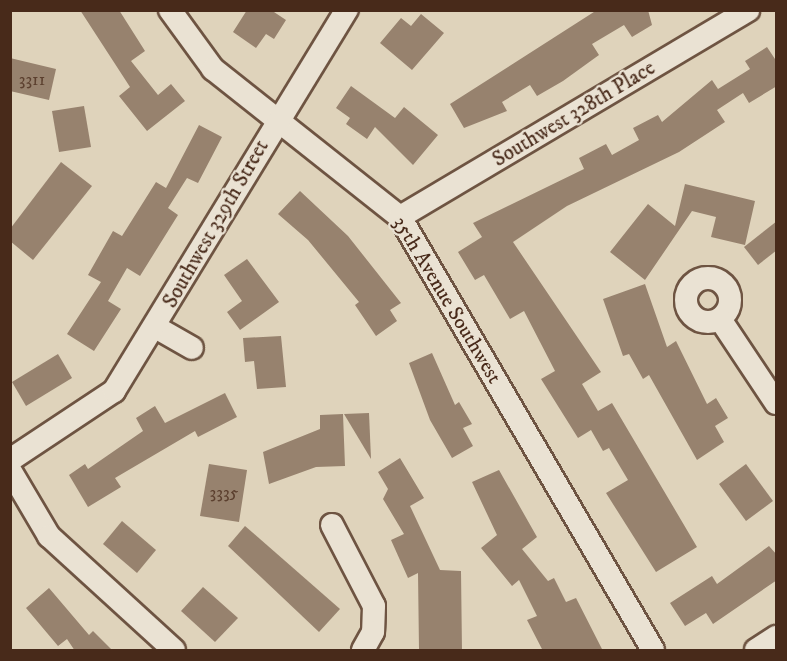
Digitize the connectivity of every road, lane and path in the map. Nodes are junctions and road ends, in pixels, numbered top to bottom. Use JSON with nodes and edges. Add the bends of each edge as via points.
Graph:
{"nodes":[{"id":1,"x":170,"y":10,"type":"edge"},
{"id":2,"x":347,"y":10,"type":"edge"},
{"id":3,"x":748,"y":10,"type":"edge"},
{"id":4,"x":276,"y":121,"type":"junction"},
{"id":5,"x":400,"y":217,"type":"junction"},
{"id":6,"x":720,"y":318,"type":"dead end"},
{"id":7,"x":157,"y":328,"type":"junction"},
{"id":8,"x":192,"y":348,"type":"dead end"},
{"id":9,"x":777,"y":403,"type":"edge"},
{"id":10,"x":10,"y":460,"type":"edge"},
{"id":11,"x":10,"y":470,"type":"edge"},
{"id":12,"x":332,"y":525,"type":"dead end"},
{"id":13,"x":777,"y":637,"type":"edge"},
{"id":14,"x":174,"y":651,"type":"edge"},
{"id":15,"x":363,"y":651,"type":"edge"},
{"id":16,"x":654,"y":651,"type":"edge"},
{"id":17,"x":756,"y":651,"type":"edge"}],
"edges":[{"from":1,"to":4,"type":"street","name":"35th Avenue Southwest","via":[[213,69]]},
{"from":2,"to":4,"type":"street","name":"Southwest 329th Street"},
{"from":3,"to":5,"type":"street","name":"Southwest 328th Place"},
{"from":4,"to":5,"type":"street","name":"35th Avenue Southwest"},
{"from":4,"to":7,"type":"street","name":"Southwest 329th Street"},
{"from":5,"to":16,"type":"street","name":"35th Avenue Southwest"},
{"from":6,"to":9,"type":"street"},
{"from":7,"to":8,"type":"street","name":"Southwest 329th Street"},
{"from":7,"to":10,"type":"street","name":"Southwest 329th Street","via":[[114,392]]},
{"from":11,"to":14,"type":"street","via":[[49,536]]},
{"from":12,"to":15,"type":"street","via":[[374,606],[375,624]]},
{"from":13,"to":17,"type":"street"}]}
